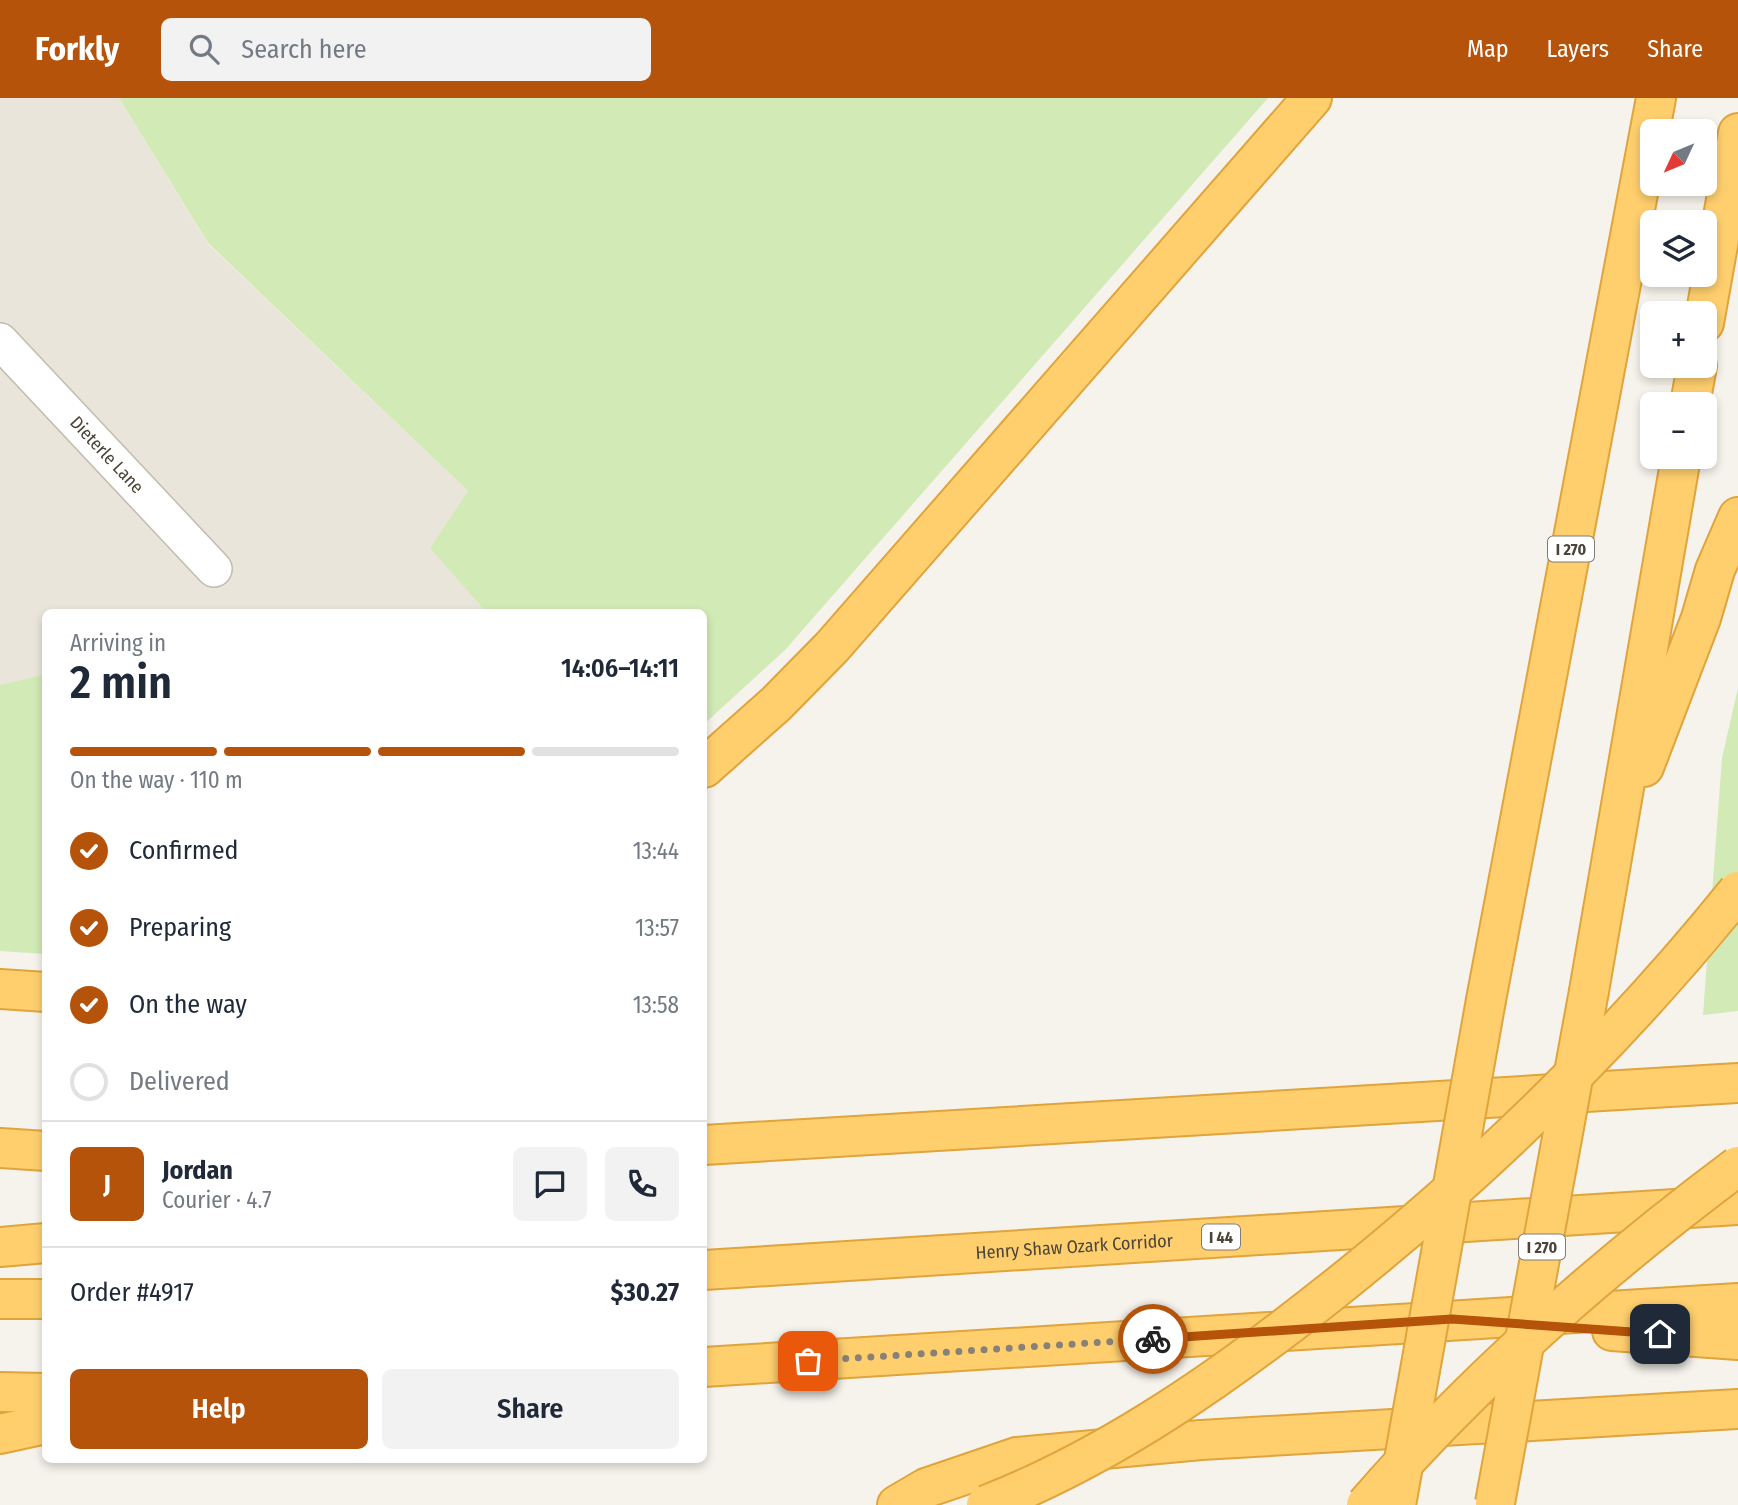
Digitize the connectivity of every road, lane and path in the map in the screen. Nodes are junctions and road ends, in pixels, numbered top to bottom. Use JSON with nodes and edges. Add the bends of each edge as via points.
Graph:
{"nodes":[{"id":1,"x":1312,"y":98,"type":"edge"},
{"id":2,"x":1656,"y":98,"type":"edge"},
{"id":3,"x":1738,"y":133,"type":"edge"},
{"id":4,"x":1708,"y":301,"type":"edge"},
{"id":5,"x":0,"y":341,"type":"edge"},
{"id":6,"x":1679,"y":469,"type":"edge"},
{"id":7,"x":1738,"y":517,"type":"edge"},
{"id":8,"x":214,"y":569,"type":"dead end"},
{"id":9,"x":707,"y":765,"type":"edge"},
{"id":10,"x":1612,"y":850,"type":"junction"},
{"id":11,"x":1738,"y":891,"type":"edge"},
{"id":12,"x":0,"y":989,"type":"edge"},
{"id":13,"x":42,"y":992,"type":"edge"},
{"id":14,"x":1738,"y":1083,"type":"edge"},
{"id":15,"x":716,"y":1146,"type":"edge"},
{"id":16,"x":0,"y":1148,"type":"edge"},
{"id":17,"x":42,"y":1150,"type":"edge"},
{"id":18,"x":1738,"y":1166,"type":"edge"},
{"id":19,"x":1738,"y":1205,"type":"edge"},
{"id":20,"x":42,"y":1242,"type":"edge"},
{"id":21,"x":0,"y":1247,"type":"edge"},
{"id":22,"x":707,"y":1270,"type":"edge"},
{"id":23,"x":0,"y":1299,"type":"edge"},
{"id":24,"x":42,"y":1299,"type":"edge"},
{"id":25,"x":1738,"y":1303,"type":"edge"},
{"id":26,"x":1452,"y":1319,"type":"junction"},
{"id":27,"x":1738,"y":1340,"type":"edge"},
{"id":28,"x":707,"y":1367,"type":"edge"},
{"id":29,"x":0,"y":1392,"type":"edge"},
{"id":30,"x":42,"y":1393,"type":"edge"},
{"id":31,"x":1738,"y":1409,"type":"edge"},
{"id":32,"x":42,"y":1425,"type":"edge"},
{"id":33,"x":0,"y":1434,"type":"edge"},
{"id":34,"x":1494,"y":1504,"type":"edge"},
{"id":35,"x":897,"y":1505,"type":"edge"},
{"id":36,"x":986,"y":1505,"type":"edge"},
{"id":37,"x":1366,"y":1505,"type":"edge"},
{"id":38,"x":1396,"y":1505,"type":"edge"}],
"edges":[{"from":1,"to":9,"type":"highway","via":[[832,647]]},
{"from":2,"to":38,"type":"highway","number":"I 270","bridge":true},
{"from":3,"to":4,"type":"highway"},
{"from":5,"to":8,"type":"street","name":"Dieterle Lane"},
{"from":6,"to":10,"type":"highway","number":"I 270"},
{"from":7,"to":10,"type":"highway"},
{"from":10,"to":34,"type":"highway","number":"I 270","bridge":true},
{"from":11,"to":36,"type":"highway","bridge":true,"via":[[1680,962],[1548,1103],[1441,1203],[1269,1342],[1182,1402],[1099,1451]]},
{"from":12,"to":13,"type":"highway"},
{"from":14,"to":15,"type":"highway"},
{"from":16,"to":17,"type":"highway"},
{"from":18,"to":37,"type":"highway","bridge":true,"via":[[1572,1298],[1473,1390]]},
{"from":19,"to":22,"type":"highway","name":"Henry Shaw Ozark Corridor","number":"I 44"},
{"from":20,"to":21,"type":"highway"},
{"from":23,"to":24,"type":"highway"},
{"from":25,"to":26,"type":"highway"},
{"from":26,"to":27,"type":"highway"},
{"from":26,"to":28,"type":"highway"},
{"from":29,"to":30,"type":"highway"},
{"from":31,"to":35,"type":"highway","via":[[1201,1440],[1017,1457],[926,1488]]},
{"from":32,"to":33,"type":"highway"}]}
